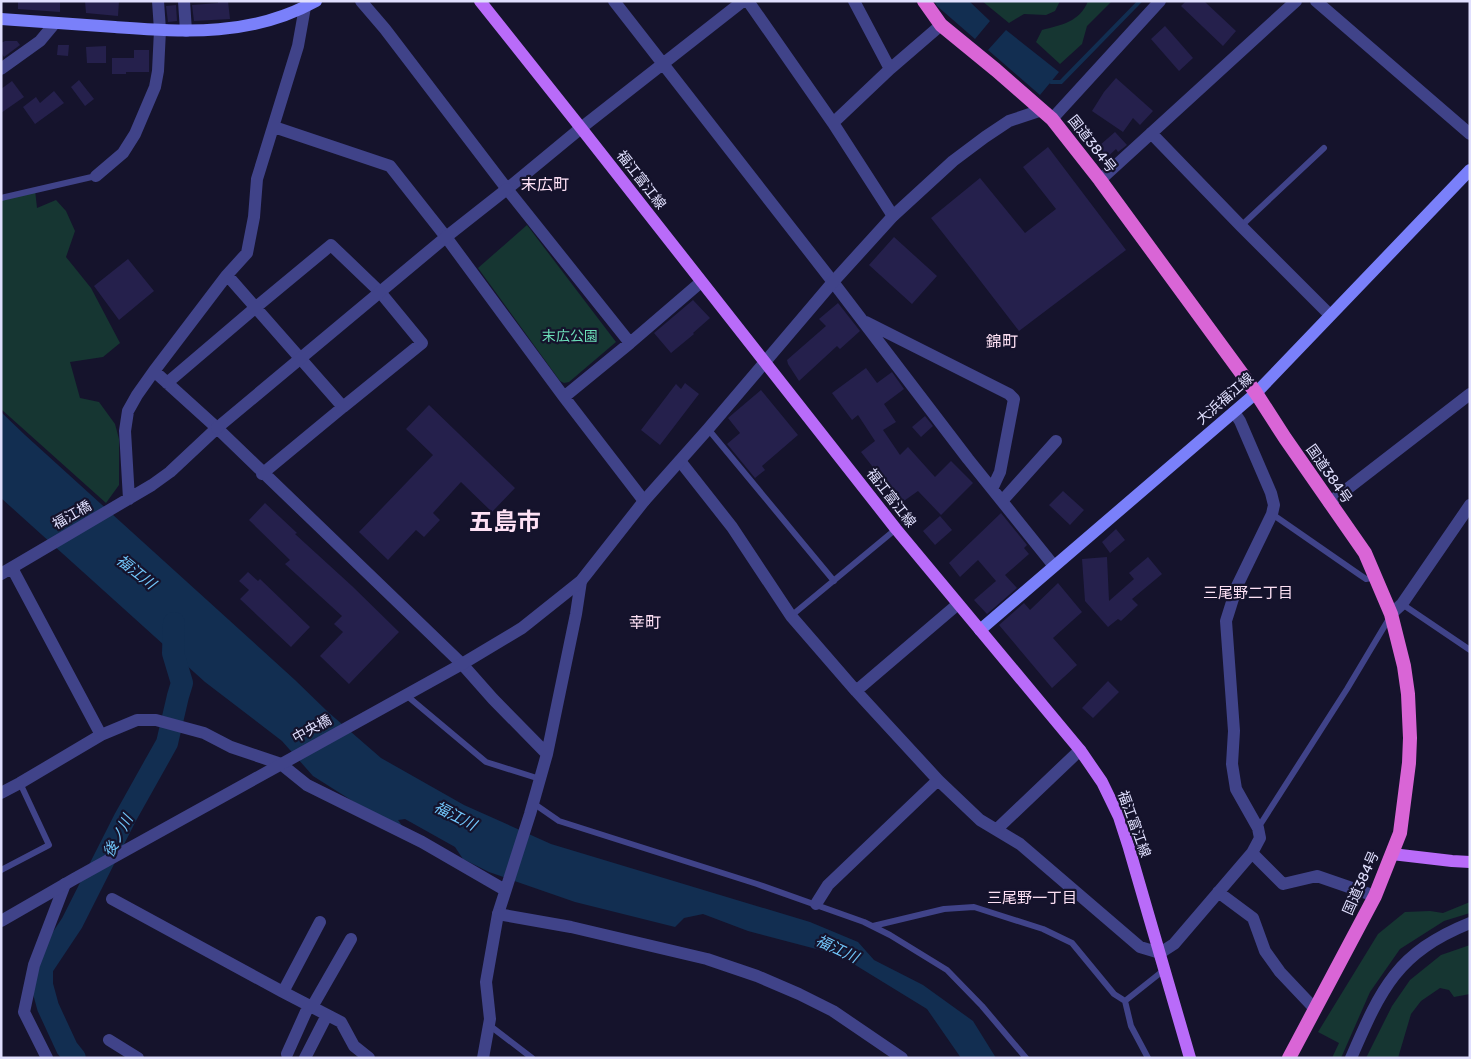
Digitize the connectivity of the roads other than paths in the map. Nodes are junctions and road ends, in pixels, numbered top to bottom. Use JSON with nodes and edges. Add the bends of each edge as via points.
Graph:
{"nodes":[{"id":1,"x":158,"y":1,"type":"edge"},
{"id":2,"x":184,"y":1,"type":"edge"},
{"id":3,"x":361,"y":1,"type":"edge"},
{"id":4,"x":480,"y":1,"type":"edge"},
{"id":5,"x":614,"y":1,"type":"edge"},
{"id":6,"x":743,"y":1,"type":"edge"},
{"id":7,"x":748,"y":1,"type":"edge"},
{"id":8,"x":854,"y":1,"type":"edge"},
{"id":9,"x":924,"y":1,"type":"edge"},
{"id":10,"x":1160,"y":1,"type":"edge"},
{"id":11,"x":1296,"y":1,"type":"edge"},
{"id":12,"x":1316,"y":1,"type":"edge"},
{"id":13,"x":311,"y":4,"type":"edge"},
{"id":14,"x":1,"y":19,"type":"edge"},
{"id":15,"x":55,"y":23,"type":"junction"},
{"id":16,"x":941,"y":25,"type":"junction"},
{"id":17,"x":160,"y":30,"type":"junction"},
{"id":18,"x":186,"y":31,"type":"junction"},
{"id":19,"x":663,"y":64,"type":"junction"},
{"id":20,"x":1,"y":69,"type":"edge"},
{"id":21,"x":890,"y":69,"type":"junction"},
{"id":22,"x":1047,"y":114,"type":"junction"},
{"id":23,"x":833,"y":123,"type":"junction"},
{"id":24,"x":274,"y":127,"type":"junction"},
{"id":25,"x":581,"y":128,"type":"junction"},
{"id":26,"x":1151,"y":133,"type":"junction"},
{"id":27,"x":1470,"y":134,"type":"edge"},
{"id":28,"x":1324,"y":148,"type":"dead end"},
{"id":29,"x":1470,"y":170,"type":"edge"},
{"id":30,"x":96,"y":176,"type":"joint"},
{"id":31,"x":1100,"y":180,"type":"junction"},
{"id":32,"x":507,"y":189,"type":"junction"},
{"id":33,"x":1,"y":198,"type":"edge"},
{"id":34,"x":893,"y":216,"type":"junction"},
{"id":35,"x":1241,"y":226,"type":"junction"},
{"id":36,"x":446,"y":237,"type":"junction"},
{"id":37,"x":227,"y":275,"type":"junction"},
{"id":38,"x":701,"y":282,"type":"junction"},
{"id":39,"x":833,"y":282,"type":"junction"},
{"id":40,"x":380,"y":292,"type":"junction"},
{"id":41,"x":255,"y":308,"type":"junction"},
{"id":42,"x":1330,"y":315,"type":"junction"},
{"id":43,"x":862,"y":320,"type":"junction"},
{"id":44,"x":630,"y":343,"type":"junction"},
{"id":45,"x":300,"y":359,"type":"junction"},
{"id":46,"x":764,"y":362,"type":"junction"},
{"id":47,"x":154,"y":371,"type":"junction"},
{"id":48,"x":167,"y":383,"type":"junction"},
{"id":49,"x":1256,"y":392,"type":"junction"},
{"id":50,"x":1470,"y":394,"type":"edge"},
{"id":51,"x":564,"y":397,"type":"junction"},
{"id":52,"x":343,"y":407,"type":"junction"},
{"id":53,"x":1234,"y":412,"type":"junction"},
{"id":54,"x":217,"y":428,"type":"junction"},
{"id":55,"x":708,"y":429,"type":"junction"},
{"id":56,"x":1056,"y":440,"type":"dead end"},
{"id":57,"x":680,"y":460,"type":"junction"},
{"id":58,"x":262,"y":474,"type":"junction"},
{"id":59,"x":992,"y":489,"type":"junction"},
{"id":60,"x":129,"y":499,"type":"junction"},
{"id":61,"x":644,"y":501,"type":"junction"},
{"id":62,"x":1002,"y":501,"type":"junction"},
{"id":63,"x":1329,"y":503,"type":"junction"},
{"id":64,"x":1470,"y":505,"type":"edge"},
{"id":65,"x":1272,"y":514,"type":"junction"},
{"id":66,"x":896,"y":529,"type":"junction"},
{"id":67,"x":1054,"y":566,"type":"junction"},
{"id":68,"x":6,"y":571,"type":"edge"},
{"id":69,"x":1376,"y":577,"type":"junction"},
{"id":70,"x":581,"y":581,"type":"junction"},
{"id":71,"x":834,"y":581,"type":"junction"},
{"id":72,"x":958,"y":604,"type":"junction"},
{"id":73,"x":1402,"y":604,"type":"junction"},
{"id":74,"x":1391,"y":614,"type":"junction"},
{"id":75,"x":791,"y":616,"type":"junction"},
{"id":76,"x":980,"y":630,"type":"junction"},
{"id":77,"x":1470,"y":650,"type":"edge"},
{"id":78,"x":462,"y":664,"type":"junction"},
{"id":79,"x":856,"y":691,"type":"junction"},
{"id":80,"x":406,"y":695,"type":"junction"},
{"id":81,"x":101,"y":735,"type":"junction"},
{"id":82,"x":1080,"y":750,"type":"junction"},
{"id":83,"x":547,"y":754,"type":"junction"},
{"id":84,"x":281,"y":764,"type":"junction"},
{"id":85,"x":540,"y":779,"type":"junction"},
{"id":86,"x":938,"y":780,"type":"junction"},
{"id":87,"x":20,"y":783,"type":"junction"},
{"id":88,"x":1,"y":793,"type":"edge"},
{"id":89,"x":532,"y":808,"type":"junction"},
{"id":90,"x":1258,"y":828,"type":"junction"},
{"id":91,"x":996,"y":829,"type":"junction"},
{"id":92,"x":1252,"y":853,"type":"junction"},
{"id":93,"x":1392,"y":854,"type":"junction"},
{"id":94,"x":1470,"y":862,"type":"edge"},
{"id":95,"x":1,"y":870,"type":"edge"},
{"id":96,"x":66,"y":884,"type":"junction"},
{"id":97,"x":505,"y":890,"type":"junction"},
{"id":98,"x":1218,"y":892,"type":"junction"},
{"id":99,"x":1375,"y":896,"type":"junction"},
{"id":100,"x":112,"y":899,"type":"dead end"},
{"id":101,"x":816,"y":904,"type":"junction"},
{"id":102,"x":498,"y":914,"type":"junction"},
{"id":103,"x":1,"y":921,"type":"edge"},
{"id":104,"x":320,"y":922,"type":"dead end"},
{"id":105,"x":1470,"y":923,"type":"edge"},
{"id":106,"x":873,"y":926,"type":"junction"},
{"id":107,"x":351,"y":939,"type":"dead end"},
{"id":108,"x":1160,"y":953,"type":"junction"},
{"id":109,"x":1165,"y":969,"type":"junction"},
{"id":110,"x":282,"y":992,"type":"junction"},
{"id":111,"x":1125,"y":1001,"type":"junction"},
{"id":112,"x":310,"y":1006,"type":"junction"},
{"id":113,"x":1315,"y":1009,"type":"junction"},
{"id":114,"x":327,"y":1015,"type":"junction"},
{"id":115,"x":489,"y":1025,"type":"junction"},
{"id":116,"x":109,"y":1040,"type":"dead end"},
{"id":117,"x":287,"y":1054,"type":"dead end"},
{"id":118,"x":47,"y":1058,"type":"edge"},
{"id":119,"x":138,"y":1058,"type":"edge"},
{"id":120,"x":305,"y":1058,"type":"edge"},
{"id":121,"x":369,"y":1058,"type":"edge"},
{"id":122,"x":482,"y":1058,"type":"edge"},
{"id":123,"x":532,"y":1058,"type":"edge"},
{"id":124,"x":902,"y":1058,"type":"edge"},
{"id":125,"x":1026,"y":1058,"type":"edge"},
{"id":126,"x":1148,"y":1058,"type":"edge"},
{"id":127,"x":1190,"y":1058,"type":"edge"},
{"id":128,"x":1289,"y":1058,"type":"edge"},
{"id":129,"x":1351,"y":1058,"type":"edge"}],
"edges":[{"from":1,"to":17,"type":"street"},
{"from":2,"to":18,"type":"street"},
{"from":3,"to":32,"type":"street"},
{"from":4,"to":25,"type":"main road","name":"福江富江線"},
{"from":5,"to":19,"type":"street"},
{"from":6,"to":19,"type":"street","name":"福江橋"},
{"from":7,"to":23,"type":"street"},
{"from":8,"to":21,"type":"street"},
{"from":9,"to":16,"type":"highway","name":"国道384号"},
{"from":10,"to":22,"type":"street"},
{"from":11,"to":26,"type":"street"},
{"from":12,"to":27,"type":"street"},
{"from":13,"to":18,"type":"main road","via":[[268,22],[222,30]]},
{"from":13,"to":24,"type":"street"},
{"from":14,"to":15,"type":"main road"},
{"from":15,"to":17,"type":"main road"},
{"from":15,"to":20,"type":"street","via":[[40,41]]},
{"from":16,"to":21,"type":"street"},
{"from":16,"to":22,"type":"highway","name":"国道384号"},
{"from":17,"to":18,"type":"main road"},
{"from":17,"to":30,"type":"street","via":[[158,71],[135,134],[123,153]]},
{"from":19,"to":25,"type":"street","name":"福江橋"},
{"from":19,"to":39,"type":"street"},
{"from":21,"to":23,"type":"street"},
{"from":22,"to":31,"type":"highway","name":"国道384号"},
{"from":22,"to":34,"type":"street","name":"中央橋","via":[[1009,121],[953,162]]},
{"from":23,"to":34,"type":"street"},
{"from":24,"to":36,"type":"street","via":[[390,166]]},
{"from":24,"to":37,"type":"street","via":[[257,179],[247,253]]},
{"from":25,"to":32,"type":"street","name":"福江橋"},
{"from":25,"to":38,"type":"main road","name":"福江富江線"},
{"from":26,"to":31,"type":"street"},
{"from":26,"to":35,"type":"street"},
{"from":28,"to":35,"type":"lane"},
{"from":29,"to":42,"type":"main road","name":"大浜福江線"},
{"from":30,"to":33,"type":"lane"},
{"from":31,"to":49,"type":"highway","name":"国道384号"},
{"from":32,"to":36,"type":"street","name":"福江橋"},
{"from":32,"to":44,"type":"street"},
{"from":34,"to":39,"type":"street","name":"中央橋"},
{"from":35,"to":42,"type":"street"},
{"from":36,"to":40,"type":"street","name":"福江橋"},
{"from":36,"to":51,"type":"street"},
{"from":37,"to":41,"type":"street"},
{"from":37,"to":47,"type":"street"},
{"from":38,"to":44,"type":"street"},
{"from":38,"to":46,"type":"main road","name":"福江富江線"},
{"from":39,"to":43,"type":"street"},
{"from":39,"to":46,"type":"street","name":"中央橋"},
{"from":40,"to":41,"type":"street","via":[[332,245]]},
{"from":40,"to":45,"type":"street","name":"福江橋"},
{"from":40,"to":52,"type":"street","via":[[422,343]]},
{"from":41,"to":45,"type":"street"},
{"from":41,"to":48,"type":"street"},
{"from":42,"to":49,"type":"main road","name":"大浜福江線"},
{"from":43,"to":59,"type":"street"},
{"from":43,"to":59,"type":"street","via":[[1014,399],[1000,472]]},
{"from":44,"to":51,"type":"street"},
{"from":45,"to":52,"type":"street"},
{"from":45,"to":54,"type":"street","name":"福江橋"},
{"from":46,"to":55,"type":"street","name":"中央橋"},
{"from":46,"to":66,"type":"main road","name":"福江富江線"},
{"from":47,"to":48,"type":"street"},
{"from":47,"to":60,"type":"street","via":[[128,411],[125,431]]},
{"from":48,"to":54,"type":"street"},
{"from":49,"to":53,"type":"main road","name":"大浜福江線"},
{"from":49,"to":63,"type":"highway","name":"国道384号"},
{"from":50,"to":63,"type":"street"},
{"from":51,"to":61,"type":"street"},
{"from":52,"to":58,"type":"street"},
{"from":53,"to":65,"type":"street","via":[[1271,493]]},
{"from":53,"to":67,"type":"main road","name":"大浜福江線"},
{"from":54,"to":58,"type":"street"},
{"from":54,"to":60,"type":"street","name":"福江橋","via":[[170,472]]},
{"from":55,"to":57,"type":"street","name":"中央橋"},
{"from":55,"to":71,"type":"lane"},
{"from":56,"to":62,"type":"street"},
{"from":57,"to":61,"type":"street","name":"中央橋"},
{"from":57,"to":75,"type":"street","via":[[732,527]]},
{"from":58,"to":78,"type":"street"},
{"from":59,"to":62,"type":"street"},
{"from":60,"to":68,"type":"street","name":"福江橋"},
{"from":61,"to":70,"type":"street","name":"中央橋"},
{"from":62,"to":67,"type":"street"},
{"from":63,"to":69,"type":"highway","name":"国道384号","via":[[1365,553]]},
{"from":64,"to":73,"type":"street"},
{"from":65,"to":69,"type":"lane","via":[[1366,579]]},
{"from":65,"to":90,"type":"street","via":[[1237,586],[1226,621],[1234,731],[1232,764],[1236,789]]},
{"from":66,"to":71,"type":"lane"},
{"from":66,"to":72,"type":"main road","name":"福江富江線"},
{"from":67,"to":76,"type":"main road","name":"大浜福江線"},
{"from":68,"to":81,"type":"street"},
{"from":69,"to":74,"type":"highway","name":"国道384号"},
{"from":70,"to":78,"type":"street","name":"中央橋","via":[[522,628]]},
{"from":70,"to":83,"type":"street"},
{"from":71,"to":75,"type":"lane"},
{"from":72,"to":76,"type":"main road","name":"福江富江線"},
{"from":72,"to":79,"type":"street"},
{"from":73,"to":74,"type":"street"},
{"from":73,"to":77,"type":"lane"},
{"from":74,"to":90,"type":"lane"},
{"from":74,"to":93,"type":"highway","name":"国道384号","via":[[1404,666],[1410,738],[1400,833]]},
{"from":75,"to":79,"type":"street"},
{"from":76,"to":82,"type":"main road","name":"福江富江線"},
{"from":78,"to":80,"type":"street","name":"中央橋"},
{"from":78,"to":83,"type":"street"},
{"from":79,"to":86,"type":"street"},
{"from":80,"to":84,"type":"street","name":"中央橋"},
{"from":80,"to":85,"type":"lane","via":[[486,762]]},
{"from":81,"to":84,"type":"street","via":[[137,720],[156,720],[204,733],[232,747]]},
{"from":81,"to":87,"type":"street"},
{"from":82,"to":91,"type":"street"},
{"from":82,"to":108,"type":"main road","name":"福江富江線","via":[[1102,782],[1119,817]]},
{"from":83,"to":85,"type":"street"},
{"from":84,"to":96,"type":"street","name":"中央橋"},
{"from":84,"to":97,"type":"street","via":[[307,785],[422,842]]},
{"from":85,"to":89,"type":"street"},
{"from":86,"to":91,"type":"street","via":[[980,820]]},
{"from":86,"to":101,"type":"street","via":[[828,885]]},
{"from":87,"to":88,"type":"street"},
{"from":87,"to":95,"type":"lane","via":[[49,845]]},
{"from":89,"to":97,"type":"street"},
{"from":89,"to":101,"type":"lane","via":[[559,821]]},
{"from":90,"to":92,"type":"street","via":[[1260,838]]},
{"from":91,"to":108,"type":"street","via":[[1020,844],[1140,947]]},
{"from":92,"to":98,"type":"street"},
{"from":92,"to":99,"type":"street","via":[[1283,884],[1316,876]]},
{"from":93,"to":94,"type":"main road"},
{"from":93,"to":99,"type":"highway","name":"国道384号"},
{"from":96,"to":103,"type":"street","name":"中央橋"},
{"from":96,"to":118,"type":"street","via":[[34,965],[24,1012]]},
{"from":97,"to":102,"type":"street"},
{"from":98,"to":108,"type":"street","via":[[1174,944]]},
{"from":98,"to":113,"type":"street","via":[[1253,918],[1265,951]]},
{"from":99,"to":113,"type":"highway","name":"国道384号"},
{"from":100,"to":110,"type":"street"},
{"from":101,"to":106,"type":"lane"},
{"from":102,"to":115,"type":"street","via":[[486,982]]},
{"from":102,"to":124,"type":"street","via":[[571,927],[707,959],[757,976],[833,1011]]},
{"from":104,"to":110,"type":"street"},
{"from":105,"to":129,"type":"street","via":[[1429,943],[1396,972],[1371,1011]]},
{"from":106,"to":111,"type":"lane","via":[[944,909],[974,907],[1043,929],[1072,943],[1114,994]]},
{"from":106,"to":125,"type":"lane","via":[[947,970]]},
{"from":107,"to":112,"type":"street"},
{"from":108,"to":109,"type":"main road","name":"福江富江線"},
{"from":109,"to":111,"type":"lane"},
{"from":109,"to":127,"type":"main road","name":"福江富江線"},
{"from":110,"to":112,"type":"street"},
{"from":111,"to":126,"type":"lane","via":[[1130,1026]]},
{"from":112,"to":114,"type":"street"},
{"from":112,"to":117,"type":"street"},
{"from":113,"to":128,"type":"highway","name":"国道384号"},
{"from":114,"to":120,"type":"street"},
{"from":114,"to":121,"type":"street","via":[[341,1022],[354,1046]]},
{"from":115,"to":122,"type":"street"},
{"from":115,"to":123,"type":"lane"},
{"from":116,"to":119,"type":"street"}]}
